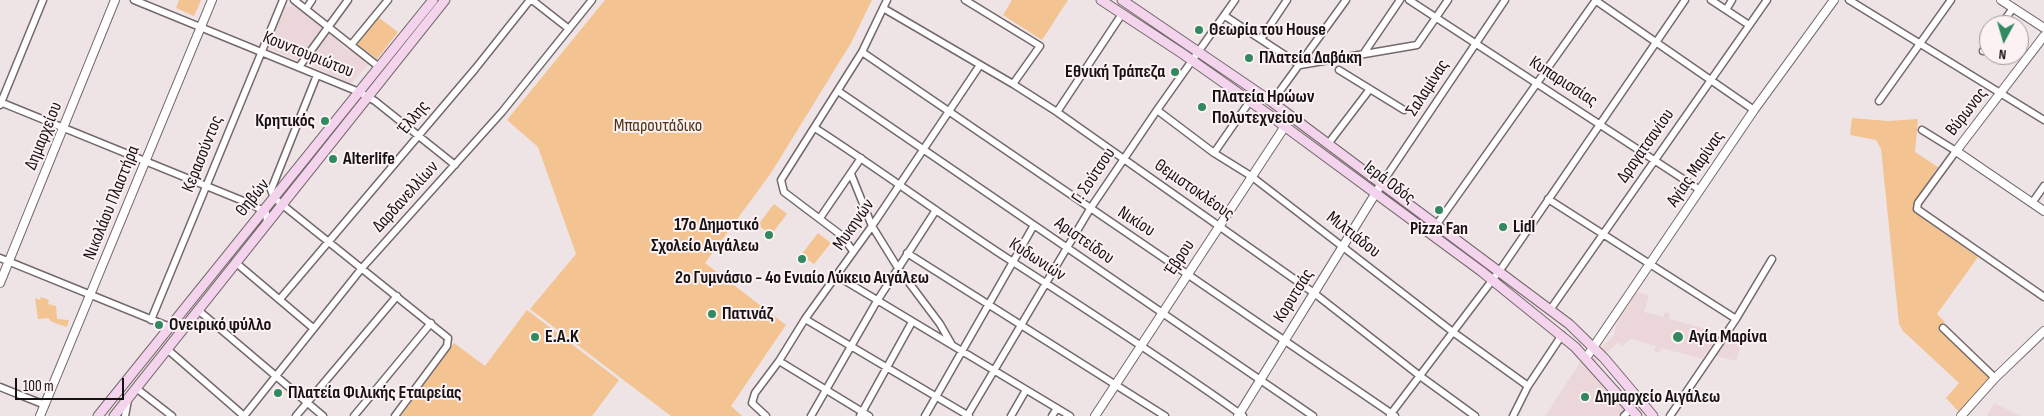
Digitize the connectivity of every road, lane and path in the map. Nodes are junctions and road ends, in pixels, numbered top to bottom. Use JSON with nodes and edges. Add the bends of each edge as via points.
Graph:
{"nodes":[{"id":1,"x":43,"y":0,"type":"edge"},
{"id":2,"x":115,"y":0,"type":"edge"},
{"id":3,"x":134,"y":0,"type":"edge"},
{"id":4,"x":212,"y":0,"type":"edge"},
{"id":5,"x":283,"y":0,"type":"edge"},
{"id":6,"x":294,"y":0,"type":"edge"},
{"id":7,"x":312,"y":0,"type":"edge"},
{"id":8,"x":348,"y":0,"type":"edge"},
{"id":9,"x":388,"y":0,"type":"edge"},
{"id":10,"x":433,"y":0,"type":"edge"},
{"id":11,"x":446,"y":0,"type":"edge"},
{"id":12,"x":531,"y":0,"type":"edge"},
{"id":13,"x":592,"y":0,"type":"edge"},
{"id":14,"x":887,"y":0,"type":"edge"},
{"id":15,"x":965,"y":0,"type":"edge"},
{"id":16,"x":1101,"y":0,"type":"edge"},
{"id":17,"x":1235,"y":0,"type":"edge"},
{"id":18,"x":1287,"y":0,"type":"edge"},
{"id":19,"x":1346,"y":0,"type":"edge"},
{"id":20,"x":1400,"y":0,"type":"edge"},
{"id":21,"x":1409,"y":0,"type":"edge"},
{"id":22,"x":1448,"y":0,"type":"edge"},
{"id":23,"x":1505,"y":0,"type":"edge"},
{"id":24,"x":1595,"y":0,"type":"edge"},
{"id":25,"x":1685,"y":0,"type":"edge"},
{"id":26,"x":1711,"y":0,"type":"edge"},
{"id":27,"x":1732,"y":0,"type":"edge"},
{"id":28,"x":1767,"y":0,"type":"edge"},
{"id":29,"x":1834,"y":0,"type":"edge"},
{"id":30,"x":1848,"y":0,"type":"edge"},
{"id":31,"x":1951,"y":0,"type":"edge"},
{"id":32,"x":2001,"y":0,"type":"edge"},
{"id":33,"x":1127,"y":1,"type":"edge"},
{"id":34,"x":883,"y":8,"type":"junction"},
{"id":35,"x":2013,"y":8,"type":"junction"},
{"id":36,"x":306,"y":9,"type":"junction"},
{"id":37,"x":1726,"y":10,"type":"junction"},
{"id":38,"x":1122,"y":14,"type":"junction"},
{"id":39,"x":2008,"y":15,"type":"edge"},
{"id":40,"x":1225,"y":16,"type":"junction"},
{"id":41,"x":1436,"y":18,"type":"junction"},
{"id":42,"x":1749,"y":25,"type":"junction"},
{"id":43,"x":201,"y":27,"type":"junction"},
{"id":44,"x":328,"y":27,"type":"junction"},
{"id":45,"x":2044,"y":28,"type":"edge"},
{"id":46,"x":569,"y":29,"type":"junction"},
{"id":47,"x":2044,"y":36,"type":"edge"},
{"id":48,"x":1261,"y":39,"type":"junction"},
{"id":49,"x":1656,"y":42,"type":"junction"},
{"id":50,"x":1475,"y":43,"type":"junction"},
{"id":51,"x":1920,"y":44,"type":"junction"},
{"id":52,"x":351,"y":45,"type":"junction"},
{"id":53,"x":260,"y":51,"type":"junction"},
{"id":54,"x":1200,"y":51,"type":"junction"},
{"id":55,"x":862,"y":52,"type":"junction"},
{"id":56,"x":1364,"y":53,"type":"junction"},
{"id":57,"x":1193,"y":60,"type":"junction"},
{"id":58,"x":980,"y":65,"type":"junction"},
{"id":59,"x":1300,"y":65,"type":"junction"},
{"id":60,"x":379,"y":66,"type":"junction"},
{"id":61,"x":299,"y":67,"type":"junction"},
{"id":62,"x":1339,"y":70,"type":"dead end"},
{"id":63,"x":317,"y":75,"type":"junction"},
{"id":64,"x":1710,"y":79,"type":"junction"},
{"id":65,"x":1013,"y":84,"type":"junction"},
{"id":66,"x":1537,"y":84,"type":"junction"},
{"id":67,"x":1370,"y":89,"type":"junction"},
{"id":68,"x":838,"y":90,"type":"junction"},
{"id":69,"x":359,"y":92,"type":"junction"},
{"id":70,"x":2000,"y":94,"type":"junction"},
{"id":71,"x":368,"y":96,"type":"junction"},
{"id":72,"x":1250,"y":101,"type":"junction"},
{"id":73,"x":1880,"y":101,"type":"dead end"},
{"id":74,"x":1272,"y":102,"type":"junction"},
{"id":75,"x":0,"y":103,"type":"edge"},
{"id":76,"x":1157,"y":110,"type":"junction"},
{"id":77,"x":1404,"y":110,"type":"dead end"},
{"id":78,"x":1754,"y":110,"type":"junction"},
{"id":79,"x":948,"y":111,"type":"junction"},
{"id":80,"x":1057,"y":112,"type":"junction"},
{"id":81,"x":1291,"y":117,"type":"junction"},
{"id":82,"x":2044,"y":120,"type":"edge"},
{"id":83,"x":1600,"y":124,"type":"junction"},
{"id":84,"x":1285,"y":126,"type":"junction"},
{"id":85,"x":63,"y":128,"type":"junction"},
{"id":86,"x":815,"y":128,"type":"junction"},
{"id":87,"x":1922,"y":130,"type":"dead end"},
{"id":88,"x":419,"y":136,"type":"junction"},
{"id":89,"x":1328,"y":144,"type":"junction"},
{"id":90,"x":922,"y":148,"type":"junction"},
{"id":91,"x":1956,"y":151,"type":"junction"},
{"id":92,"x":1214,"y":153,"type":"junction"},
{"id":93,"x":861,"y":158,"type":"junction"},
{"id":94,"x":1123,"y":159,"type":"junction"},
{"id":95,"x":145,"y":160,"type":"junction"},
{"id":96,"x":1655,"y":160,"type":"junction"},
{"id":97,"x":455,"y":165,"type":"junction"},
{"id":98,"x":851,"y":174,"type":"junction"},
{"id":99,"x":1251,"y":176,"type":"junction"},
{"id":100,"x":1382,"y":183,"type":"junction"},
{"id":101,"x":900,"y":184,"type":"junction"},
{"id":102,"x":206,"y":186,"type":"junction"},
{"id":103,"x":2044,"y":186,"type":"edge"},
{"id":104,"x":1700,"y":190,"type":"junction"},
{"id":105,"x":1376,"y":193,"type":"junction"},
{"id":106,"x":1548,"y":199,"type":"junction"},
{"id":107,"x":278,"y":201,"type":"junction"},
{"id":108,"x":2032,"y":203,"type":"junction"},
{"id":109,"x":1090,"y":209,"type":"junction"},
{"id":110,"x":264,"y":210,"type":"junction"},
{"id":111,"x":936,"y":210,"type":"junction"},
{"id":112,"x":2044,"y":211,"type":"edge"},
{"id":113,"x":820,"y":218,"type":"junction"},
{"id":114,"x":267,"y":223,"type":"junction"},
{"id":115,"x":1437,"y":224,"type":"junction"},
{"id":116,"x":1034,"y":225,"type":"junction"},
{"id":117,"x":1220,"y":225,"type":"junction"},
{"id":118,"x":872,"y":226,"type":"junction"},
{"id":119,"x":1602,"y":234,"type":"junction"},
{"id":120,"x":329,"y":242,"type":"junction"},
{"id":121,"x":1343,"y":246,"type":"junction"},
{"id":122,"x":1066,"y":247,"type":"junction"},
{"id":123,"x":853,"y":251,"type":"junction"},
{"id":124,"x":907,"y":253,"type":"junction"},
{"id":125,"x":0,"y":258,"type":"edge"},
{"id":126,"x":1772,"y":259,"type":"dead end"},
{"id":127,"x":9,"y":262,"type":"junction"},
{"id":128,"x":235,"y":262,"type":"junction"},
{"id":129,"x":1012,"y":262,"type":"junction"},
{"id":130,"x":1650,"y":264,"type":"junction"},
{"id":131,"x":362,"y":268,"type":"junction"},
{"id":132,"x":898,"y":268,"type":"junction"},
{"id":133,"x":1499,"y":271,"type":"junction"},
{"id":134,"x":1188,"y":273,"type":"junction"},
{"id":135,"x":837,"y":276,"type":"junction"},
{"id":136,"x":1492,"y":280,"type":"junction"},
{"id":137,"x":1045,"y":282,"type":"junction"},
{"id":138,"x":0,"y":283,"type":"edge"},
{"id":139,"x":1314,"y":293,"type":"junction"},
{"id":140,"x":91,"y":296,"type":"junction"},
{"id":141,"x":396,"y":296,"type":"junction"},
{"id":142,"x":2044,"y":297,"type":"edge"},
{"id":143,"x":280,"y":299,"type":"junction"},
{"id":144,"x":877,"y":301,"type":"junction"},
{"id":145,"x":988,"y":306,"type":"junction"},
{"id":146,"x":198,"y":310,"type":"junction"},
{"id":147,"x":1550,"y":310,"type":"junction"},
{"id":148,"x":1162,"y":312,"type":"junction"},
{"id":149,"x":805,"y":319,"type":"junction"},
{"id":150,"x":1736,"y":319,"type":"junction"},
{"id":151,"x":150,"y":320,"type":"junction"},
{"id":152,"x":912,"y":322,"type":"junction"},
{"id":153,"x":431,"y":323,"type":"junction"},
{"id":154,"x":1020,"y":325,"type":"junction"},
{"id":155,"x":170,"y":327,"type":"junction"},
{"id":156,"x":313,"y":328,"type":"junction"},
{"id":157,"x":1943,"y":328,"type":"dead end"},
{"id":158,"x":2044,"y":331,"type":"edge"},
{"id":159,"x":1453,"y":332,"type":"junction"},
{"id":160,"x":1562,"y":335,"type":"junction"},
{"id":161,"x":1284,"y":341,"type":"junction"},
{"id":162,"x":850,"y":345,"type":"junction"},
{"id":163,"x":1140,"y":345,"type":"junction"},
{"id":164,"x":952,"y":346,"type":"junction"},
{"id":165,"x":1594,"y":347,"type":"junction"},
{"id":166,"x":167,"y":349,"type":"junction"},
{"id":167,"x":962,"y":351,"type":"junction"},
{"id":168,"x":1586,"y":358,"type":"junction"},
{"id":169,"x":779,"y":361,"type":"junction"},
{"id":170,"x":887,"y":368,"type":"junction"},
{"id":171,"x":994,"y":371,"type":"junction"},
{"id":172,"x":276,"y":376,"type":"junction"},
{"id":173,"x":1420,"y":376,"type":"junction"},
{"id":174,"x":1995,"y":378,"type":"junction"},
{"id":175,"x":1260,"y":380,"type":"junction"},
{"id":176,"x":1114,"y":384,"type":"junction"},
{"id":177,"x":1528,"y":386,"type":"junction"},
{"id":178,"x":0,"y":387,"type":"edge"},
{"id":179,"x":136,"y":388,"type":"junction"},
{"id":180,"x":826,"y":390,"type":"junction"},
{"id":181,"x":1026,"y":390,"type":"junction"},
{"id":182,"x":936,"y":396,"type":"junction"},
{"id":183,"x":128,"y":400,"type":"junction"},
{"id":184,"x":307,"y":402,"type":"junction"},
{"id":185,"x":45,"y":405,"type":"junction"},
{"id":186,"x":1057,"y":408,"type":"junction"},
{"id":187,"x":1631,"y":414,"type":"edge"},
{"id":188,"x":864,"y":415,"type":"edge"},
{"id":189,"x":1240,"y":415,"type":"edge"},
{"id":190,"x":1392,"y":415,"type":"edge"},
{"id":191,"x":40,"y":416,"type":"edge"},
{"id":192,"x":98,"y":416,"type":"edge"},
{"id":193,"x":114,"y":416,"type":"edge"},
{"id":194,"x":125,"y":416,"type":"edge"},
{"id":195,"x":172,"y":416,"type":"edge"},
{"id":196,"x":244,"y":416,"type":"edge"},
{"id":197,"x":296,"y":416,"type":"edge"},
{"id":198,"x":323,"y":416,"type":"edge"},
{"id":199,"x":354,"y":416,"type":"edge"},
{"id":200,"x":395,"y":416,"type":"edge"},
{"id":201,"x":766,"y":416,"type":"edge"},
{"id":202,"x":811,"y":416,"type":"edge"},
{"id":203,"x":925,"y":416,"type":"edge"},
{"id":204,"x":968,"y":416,"type":"edge"},
{"id":205,"x":1011,"y":416,"type":"edge"},
{"id":206,"x":1052,"y":416,"type":"edge"},
{"id":207,"x":1070,"y":416,"type":"edge"},
{"id":208,"x":1095,"y":416,"type":"edge"},
{"id":209,"x":1165,"y":416,"type":"edge"},
{"id":210,"x":1313,"y":416,"type":"edge"},
{"id":211,"x":1475,"y":416,"type":"edge"},
{"id":212,"x":1512,"y":416,"type":"edge"},
{"id":213,"x":1653,"y":416,"type":"edge"},
{"id":214,"x":1670,"y":416,"type":"edge"},
{"id":215,"x":1961,"y":416,"type":"edge"}],
"edges":[{"from":1,"to":75,"type":"street"},
{"from":2,"to":85,"type":"street","name":"Δημαρχείου"},
{"from":3,"to":43,"type":"street","name":"Κουντουριώτου"},
{"from":4,"to":43,"type":"street","name":"Νικολάου Πλαστήρα"},
{"from":5,"to":53,"type":"street","name":"Κερασούντος"},
{"from":6,"to":36,"type":"street"},
{"from":7,"to":36,"type":"street"},
{"from":8,"to":44,"type":"street"},
{"from":9,"to":52,"type":"street"},
{"from":10,"to":60,"type":"main road","name":"Θηβών"},
{"from":11,"to":71,"type":"main road","name":"Θηβών"},
{"from":12,"to":46,"type":"street"},
{"from":12,"to":88,"type":"street","name":"Έλλης"},
{"from":13,"to":46,"type":"street","name":"Δαρδανελλίων"},
{"from":14,"to":34,"type":"street"},
{"from":15,"to":65,"type":"street","via":[[1040,46]]},
{"from":16,"to":38,"type":"main road","name":"Ιερά Οδός"},
{"from":17,"to":40,"type":"street","name":"Γ. Σούτσου"},
{"from":18,"to":48,"type":"street"},
{"from":19,"to":59,"type":"street"},
{"from":20,"to":56,"type":"street"},
{"from":21,"to":41,"type":"street","name":"Κυπαρισσίας"},
{"from":22,"to":41,"type":"street"},
{"from":23,"to":50,"type":"street","name":"Σαλαμίνας"},
{"from":24,"to":49,"type":"street"},
{"from":24,"to":66,"type":"street"},
{"from":25,"to":49,"type":"street"},
{"from":26,"to":37,"type":"street"},
{"from":27,"to":37,"type":"street"},
{"from":28,"to":42,"type":"street","name":"Δραγατσανίου"},
{"from":29,"to":78,"type":"street","name":"Αγίας Μαρίνας"},
{"from":30,"to":51,"type":"street"},
{"from":31,"to":51,"type":"street"},
{"from":32,"to":35,"type":"street"},
{"from":33,"to":54,"type":"main road","name":"Ιερά Οδός"},
{"from":34,"to":55,"type":"street"},
{"from":34,"to":58,"type":"street","name":"Θεμιστοκλέους"},
{"from":35,"to":39,"type":"street"},
{"from":35,"to":45,"type":"street"},
{"from":36,"to":44,"type":"street"},
{"from":37,"to":42,"type":"street"},
{"from":38,"to":57,"type":"main road","name":"Ιερά Οδός"},
{"from":38,"to":80,"type":"street"},
{"from":40,"to":48,"type":"street"},
{"from":40,"to":54,"type":"street","name":"Γ. Σούτσου"},
{"from":41,"to":50,"type":"street","name":"Κυπαρισσίας"},
{"from":41,"to":56,"type":"street","via":[[1417,45]]},
{"from":42,"to":64,"type":"street","name":"Δραγατσανίου"},
{"from":43,"to":53,"type":"street","name":"Κουντουριώτου"},
{"from":43,"to":95,"type":"street","name":"Νικολάου Πλαστήρα"},
{"from":44,"to":52,"type":"street"},
{"from":44,"to":61,"type":"street"},
{"from":46,"to":97,"type":"street","name":"Δαρδανελλίων"},
{"from":47,"to":70,"type":"street","name":"Βύρωνος"},
{"from":48,"to":59,"type":"street"},
{"from":49,"to":64,"type":"street"},
{"from":49,"to":83,"type":"street"},
{"from":50,"to":66,"type":"street","name":"Κυπαρισσίας"},
{"from":50,"to":100,"type":"street","name":"Σαλαμίνας"},
{"from":51,"to":70,"type":"street"},
{"from":51,"to":73,"type":"street"},
{"from":52,"to":60,"type":"street"},
{"from":53,"to":61,"type":"street","name":"Κουντουριώτου"},
{"from":53,"to":102,"type":"street","name":"Κερασούντος"},
{"from":54,"to":57,"type":"street","name":"Γ. Σούτσου"},
{"from":54,"to":74,"type":"main road","name":"Ιερά Οδός"},
{"from":55,"to":68,"type":"street"},
{"from":55,"to":79,"type":"street","name":"Νικίου"},
{"from":56,"to":59,"type":"street"},
{"from":57,"to":72,"type":"main road","name":"Ιερά Οδός"},
{"from":57,"to":76,"type":"street","name":"Γ. Σούτσου"},
{"from":58,"to":65,"type":"street","name":"Θεμιστοκλέους"},
{"from":58,"to":79,"type":"street","name":"Μυκηνών"},
{"from":59,"to":74,"type":"street"},
{"from":60,"to":69,"type":"main road","name":"Θηβών"},
{"from":61,"to":63,"type":"street","name":"Κουντουριώτου"},
{"from":62,"to":67,"type":"street"},
{"from":63,"to":69,"type":"street","name":"Κουντουριώτου"},
{"from":63,"to":107,"type":"street","via":[[272,190]]},
{"from":64,"to":78,"type":"street"},
{"from":64,"to":96,"type":"street","name":"Δραγατσανίου"},
{"from":65,"to":80,"type":"street","name":"Θεμιστοκλέους"},
{"from":66,"to":83,"type":"street","name":"Κυπαρισσίας"},
{"from":66,"to":115,"type":"street"},
{"from":67,"to":77,"type":"street"},
{"from":67,"to":89,"type":"street"},
{"from":68,"to":86,"type":"street"},
{"from":68,"to":90,"type":"street","name":"Αριστείδου"},
{"from":69,"to":71,"type":"street","name":"Κουντουριώτου"},
{"from":69,"to":107,"type":"main road","name":"Θηβών"},
{"from":70,"to":82,"type":"street"},
{"from":70,"to":91,"type":"street","name":"Βύρωνος"},
{"from":71,"to":88,"type":"street","name":"Κουντουριώτου"},
{"from":71,"to":107,"type":"main road","name":"Θηβών"},
{"from":72,"to":84,"type":"main road","name":"Ιερά Οδός"},
{"from":72,"to":92,"type":"street"},
{"from":74,"to":81,"type":"main road","name":"Ιερά Οδός"},
{"from":75,"to":85,"type":"street"},
{"from":76,"to":92,"type":"street","name":"Μιλτιάδου"},
{"from":76,"to":94,"type":"street","name":"Γ. Σούτσου"},
{"from":78,"to":104,"type":"street","name":"Αγίας Μαρίνας"},
{"from":79,"to":90,"type":"street","name":"Μυκηνών"},
{"from":79,"to":109,"type":"street","name":"Νικίου"},
{"from":80,"to":94,"type":"street","name":"Θεμιστοκλέους"},
{"from":81,"to":84,"type":"street","name":"Έβρου"},
{"from":81,"to":89,"type":"main road","name":"Ιερά Οδός"},
{"from":83,"to":96,"type":"street","name":"Κυπαρισσίας"},
{"from":83,"to":106,"type":"street"},
{"from":84,"to":99,"type":"street","name":"Έβρου"},
{"from":84,"to":105,"type":"main road","name":"Ιερά Οδός"},
{"from":85,"to":95,"type":"street"},
{"from":85,"to":127,"type":"street","name":"Δημαρχείου"},
{"from":86,"to":93,"type":"street","name":"Κυδωνιών"},
{"from":86,"to":113,"type":"street","via":[[781,180],[784,192]]},
{"from":87,"to":91,"type":"street"},
{"from":88,"to":97,"type":"street","name":"Κουντουριώτου"},
{"from":88,"to":120,"type":"street","name":"Έλλης"},
{"from":89,"to":100,"type":"main road","name":"Ιερά Οδός"},
{"from":90,"to":101,"type":"street","name":"Μυκηνών"},
{"from":90,"to":116,"type":"street","name":"Αριστείδου"},
{"from":91,"to":108,"type":"street"},
{"from":91,"to":142,"type":"street","name":"Βύρωνος","via":[[1916,209]]},
{"from":92,"to":99,"type":"street","name":"Μιλτιάδου"},
{"from":93,"to":98,"type":"street"},
{"from":93,"to":101,"type":"street","name":"Κυδωνιών"},
{"from":94,"to":109,"type":"street","name":"Γ. Σούτσου"},
{"from":94,"to":117,"type":"street","name":"Θεμιστοκλέους"},
{"from":95,"to":102,"type":"street"},
{"from":95,"to":140,"type":"street","name":"Νικολάου Πλαστήρα"},
{"from":96,"to":104,"type":"street","name":"Κυπαρισσίας"},
{"from":96,"to":119,"type":"street","name":"Δραγατσανίου"},
{"from":97,"to":131,"type":"street","name":"Δαρδανελλίων"},
{"from":98,"to":113,"type":"street"},
{"from":98,"to":118,"type":"street"},
{"from":99,"to":117,"type":"street","name":"Έβρου"},
{"from":99,"to":121,"type":"street","name":"Μιλτιάδου"},
{"from":100,"to":105,"type":"street","name":"Σαλαμίνας"},
{"from":100,"to":115,"type":"main road","name":"Ιερά Οδός"},
{"from":101,"to":111,"type":"street","name":"Κυδωνιών"},
{"from":101,"to":118,"type":"street","name":"Μυκηνών"},
{"from":102,"to":110,"type":"street"},
{"from":102,"to":151,"type":"street","name":"Κερασούντος"},
{"from":103,"to":108,"type":"street"},
{"from":104,"to":130,"type":"street","name":"Αγίας Μαρίνας"},
{"from":105,"to":121,"type":"street","name":"Κορυτσάς"},
{"from":105,"to":136,"type":"main road","name":"Ιερά Οδός"},
{"from":106,"to":119,"type":"street"},
{"from":106,"to":133,"type":"street"},
{"from":107,"to":110,"type":"main road","name":"Θηβών"},
{"from":107,"to":114,"type":"main road","name":"Θηβών"},
{"from":107,"to":120,"type":"street"},
{"from":108,"to":112,"type":"street"},
{"from":109,"to":122,"type":"street","name":"Γ. Σούτσου"},
{"from":109,"to":134,"type":"street","name":"Νικίου"},
{"from":110,"to":114,"type":"street"},
{"from":110,"to":155,"type":"main road","name":"Θηβών"},
{"from":111,"to":124,"type":"street"},
{"from":111,"to":129,"type":"street","name":"Κυδωνιών"},
{"from":113,"to":123,"type":"street","via":[[845,238]]},
{"from":114,"to":128,"type":"main road","name":"Θηβών"},
{"from":115,"to":133,"type":"main road","name":"Ιερά Οδός"},
{"from":116,"to":122,"type":"street","name":"Αριστείδου"},
{"from":116,"to":129,"type":"street"},
{"from":117,"to":134,"type":"street","name":"Έβρου"},
{"from":117,"to":139,"type":"street","name":"Θεμιστοκλέους"},
{"from":118,"to":123,"type":"street","name":"Μυκηνών"},
{"from":118,"to":132,"type":"street"},
{"from":119,"to":130,"type":"street"},
{"from":119,"to":147,"type":"street","name":"Δραγατσανίου"},
{"from":120,"to":131,"type":"street"},
{"from":120,"to":143,"type":"street","name":"Έλλης"},
{"from":121,"to":139,"type":"street","name":"Κορυτσάς"},
{"from":121,"to":159,"type":"street","name":"Μιλτιάδου"},
{"from":122,"to":137,"type":"street","name":"Γ. Σούτσου"},
{"from":122,"to":148,"type":"street","name":"Αριστείδου"},
{"from":123,"to":135,"type":"street","name":"Μυκηνών"},
{"from":124,"to":132,"type":"street"},
{"from":124,"to":145,"type":"street"},
{"from":125,"to":127,"type":"street"},
{"from":126,"to":150,"type":"street"},
{"from":127,"to":138,"type":"street","name":"Δημαρχείου"},
{"from":127,"to":140,"type":"street"},
{"from":128,"to":143,"type":"street"},
{"from":128,"to":146,"type":"main road","name":"Θηβών"},
{"from":129,"to":137,"type":"street","name":"Κυδωνιών"},
{"from":129,"to":145,"type":"street"},
{"from":130,"to":150,"type":"street"},
{"from":130,"to":165,"type":"street","name":"Αγίας Μαρίνας"},
{"from":131,"to":141,"type":"street"},
{"from":131,"to":156,"type":"street","name":"Δαρδανελλίων"},
{"from":132,"to":144,"type":"street"},
{"from":132,"to":164,"type":"street","via":[[940,324]]},
{"from":133,"to":136,"type":"street"},
{"from":133,"to":147,"type":"main road","name":"Ιερά Οδός"},
{"from":134,"to":148,"type":"street","name":"Έβρου"},
{"from":134,"to":161,"type":"street","name":"Νικίου"},
{"from":135,"to":144,"type":"street"},
{"from":135,"to":149,"type":"street","name":"Μυκηνών"},
{"from":136,"to":159,"type":"street"},
{"from":136,"to":160,"type":"main road","name":"Ιερά Οδός"},
{"from":137,"to":154,"type":"street","name":"Γ. Σούτσου"},
{"from":137,"to":163,"type":"street","name":"Κυδωνιών"},
{"from":139,"to":161,"type":"street","name":"Κορυτσάς"},
{"from":139,"to":173,"type":"street","name":"Θεμιστοκλέους"},
{"from":140,"to":151,"type":"street"},
{"from":140,"to":185,"type":"street","name":"Νικολάου Πλαστήρα"},
{"from":141,"to":153,"type":"street"},
{"from":141,"to":184,"type":"street"},
{"from":143,"to":156,"type":"street"},
{"from":144,"to":152,"type":"street"},
{"from":144,"to":162,"type":"street"},
{"from":145,"to":154,"type":"street"},
{"from":145,"to":167,"type":"street"},
{"from":146,"to":166,"type":"main road","name":"Θηβών"},
{"from":146,"to":172,"type":"street"},
{"from":147,"to":165,"type":"main road","name":"Ιερά Οδός"},
{"from":148,"to":163,"type":"street","name":"Έβρου"},
{"from":148,"to":175,"type":"street","name":"Αριστείδου"},
{"from":149,"to":162,"type":"street"},
{"from":149,"to":169,"type":"street","name":"Μυκηνών"},
{"from":150,"to":214,"type":"street"},
{"from":151,"to":155,"type":"street"},
{"from":152,"to":164,"type":"street"},
{"from":152,"to":170,"type":"street"},
{"from":153,"to":199,"type":"street"},
{"from":153,"to":200,"type":"street","via":[[446,335],[449,340],[447,346]]},
{"from":154,"to":171,"type":"street","name":"Γ. Σούτσου"},
{"from":154,"to":176,"type":"street"},
{"from":155,"to":192,"type":"main road","name":"Θηβών"},
{"from":156,"to":172,"type":"street","name":"Δαρδανελλίων"},
{"from":157,"to":174,"type":"street"},
{"from":158,"to":174,"type":"street"},
{"from":159,"to":173,"type":"street"},
{"from":159,"to":177,"type":"street","name":"Μιλτιάδου"},
{"from":160,"to":168,"type":"main road","name":"Ιερά Οδός"},
{"from":160,"to":177,"type":"street"},
{"from":161,"to":175,"type":"street","name":"Κορυτσάς"},
{"from":161,"to":190,"type":"street","name":"Νικίου"},
{"from":162,"to":170,"type":"street"},
{"from":162,"to":180,"type":"street"},
{"from":163,"to":176,"type":"street","name":"Έβρου"},
{"from":163,"to":189,"type":"street","name":"Κυδωνιών"},
{"from":164,"to":167,"type":"street"},
{"from":165,"to":168,"type":"street","name":"Αγίας Μαρίνας"},
{"from":165,"to":213,"type":"main road","name":"Ιερά Οδός"},
{"from":166,"to":179,"type":"main road","name":"Θηβών"},
{"from":166,"to":196,"type":"street"},
{"from":167,"to":171,"type":"street"},
{"from":167,"to":182,"type":"street"},
{"from":168,"to":187,"type":"main road","name":"Ιερά Οδός"},
{"from":169,"to":180,"type":"street"},
{"from":169,"to":201,"type":"street","name":"Μυκηνών","via":[[752,401]]},
{"from":170,"to":182,"type":"street"},
{"from":170,"to":188,"type":"street"},
{"from":171,"to":181,"type":"street"},
{"from":171,"to":204,"type":"street","name":"Γ. Σούτσου"},
{"from":172,"to":184,"type":"street"},
{"from":172,"to":196,"type":"street","name":"Δαρδανελλίων"},
{"from":173,"to":190,"type":"street"},
{"from":173,"to":211,"type":"street","name":"Θεμιστοκλέους"},
{"from":174,"to":215,"type":"street"},
{"from":175,"to":189,"type":"street","name":"Κορυτσάς"},
{"from":175,"to":210,"type":"street","name":"Αριστείδου"},
{"from":176,"to":208,"type":"street","name":"Έβρου"},
{"from":176,"to":209,"type":"street"},
{"from":177,"to":212,"type":"street"},
{"from":178,"to":185,"type":"street"},
{"from":179,"to":183,"type":"main road","name":"Θηβών"},
{"from":179,"to":195,"type":"street"},
{"from":180,"to":188,"type":"street"},
{"from":180,"to":202,"type":"street"},
{"from":181,"to":186,"type":"street"},
{"from":181,"to":205,"type":"street"},
{"from":182,"to":203,"type":"street"},
{"from":182,"to":204,"type":"street"},
{"from":183,"to":193,"type":"main road","name":"Θηβών"},
{"from":183,"to":194,"type":"street"},
{"from":184,"to":197,"type":"street"},
{"from":184,"to":198,"type":"street"},
{"from":185,"to":191,"type":"street","name":"Νικολάου Πλαστήρα"},
{"from":186,"to":206,"type":"street"},
{"from":186,"to":207,"type":"street"}]}
